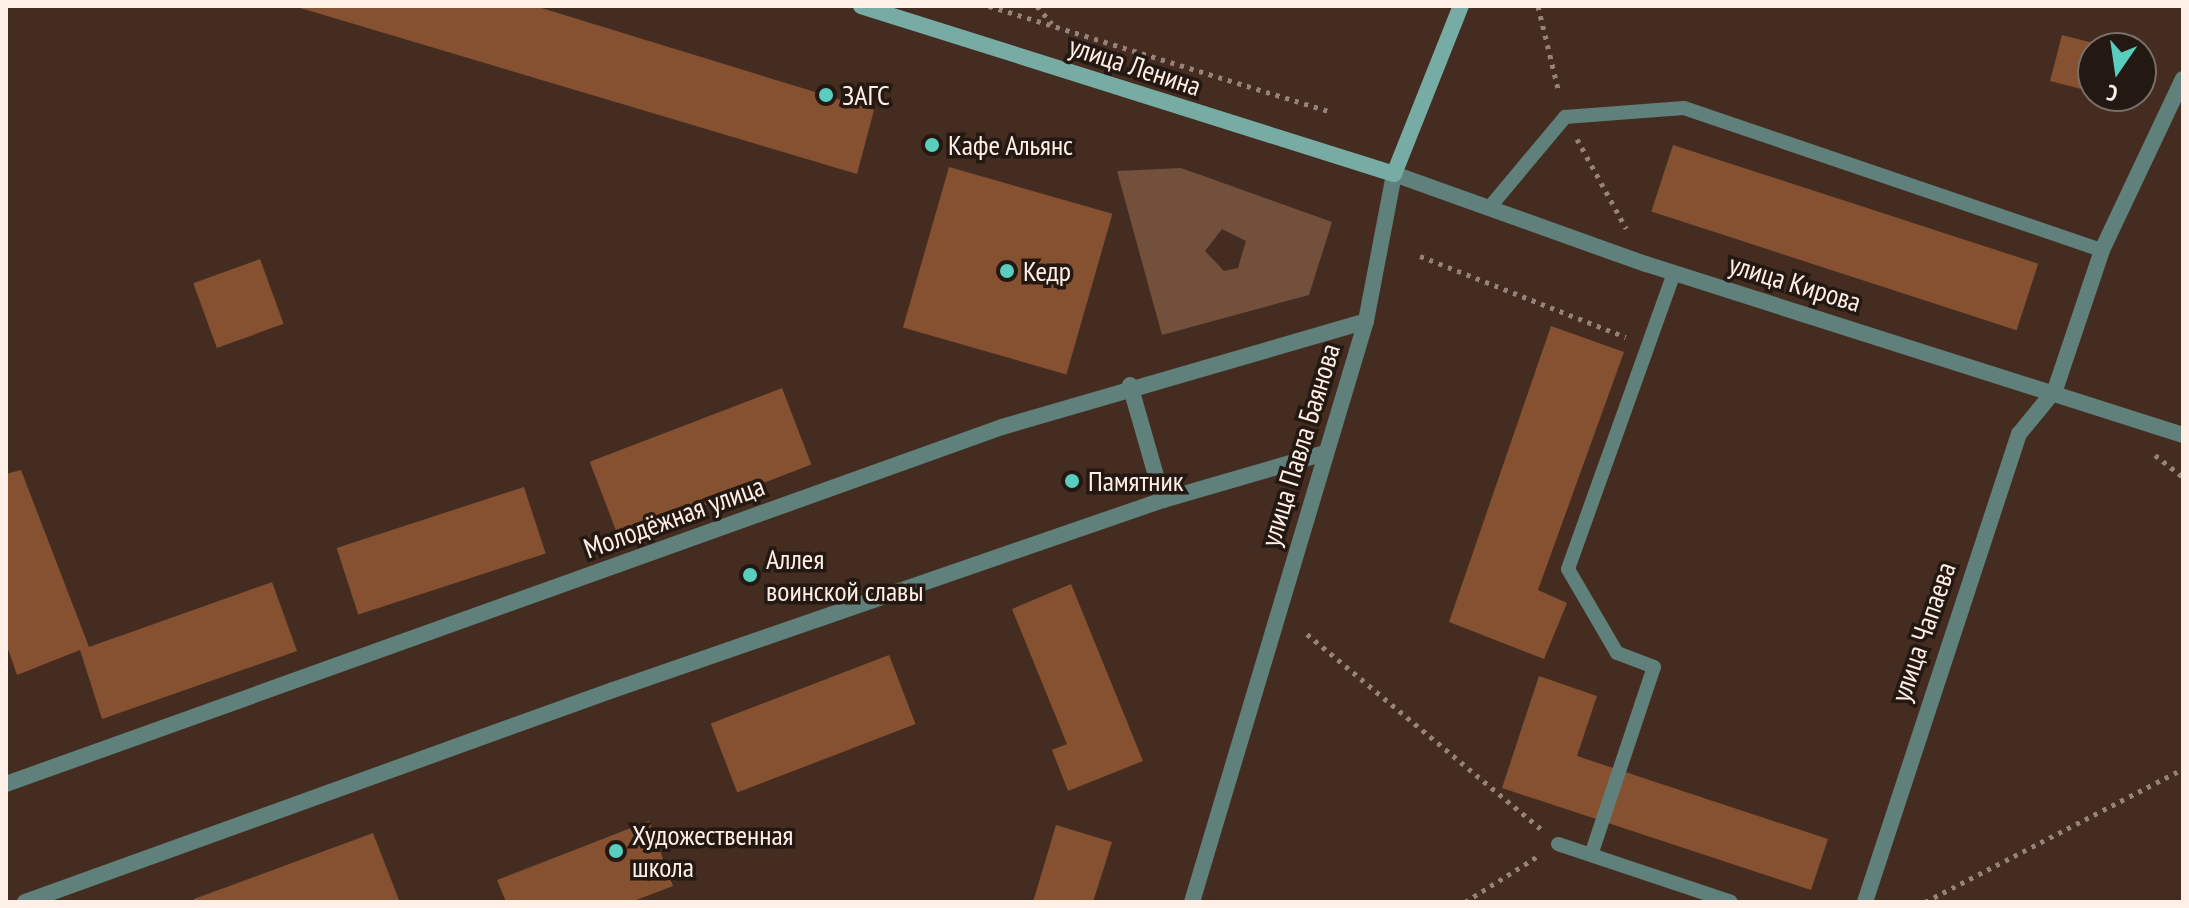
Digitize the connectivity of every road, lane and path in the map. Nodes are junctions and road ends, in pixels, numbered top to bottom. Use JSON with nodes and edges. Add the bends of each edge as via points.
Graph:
{"nodes":[{"id":1,"x":861,"y":6,"type":"edge"},
{"id":2,"x":989,"y":6,"type":"edge"},
{"id":3,"x":1037,"y":6,"type":"edge"},
{"id":4,"x":1461,"y":6,"type":"edge"},
{"id":5,"x":1053,"y":25,"type":"junction"},
{"id":6,"x":2183,"y":79,"type":"edge"},
{"id":7,"x":1332,"y":112,"type":"dead end"},
{"id":8,"x":1394,"y":174,"type":"junction"},
{"id":9,"x":1489,"y":208,"type":"junction"},
{"id":10,"x":2102,"y":250,"type":"junction"},
{"id":11,"x":1420,"y":256,"type":"dead end"},
{"id":12,"x":1674,"y":273,"type":"junction"},
{"id":13,"x":1366,"y":321,"type":"junction"},
{"id":14,"x":1645,"y":345,"type":"junction"},
{"id":15,"x":1130,"y":385,"type":"junction"},
{"id":16,"x":2055,"y":390,"type":"junction"},
{"id":17,"x":2183,"y":435,"type":"edge"},
{"id":18,"x":1321,"y":454,"type":"junction"},
{"id":19,"x":1163,"y":500,"type":"junction"},
{"id":20,"x":1307,"y":634,"type":"dead end"},
{"id":21,"x":2183,"y":769,"type":"edge"},
{"id":22,"x":6,"y":784,"type":"edge"},
{"id":23,"x":1558,"y":844,"type":"junction"},
{"id":24,"x":1591,"y":855,"type":"junction"},
{"id":25,"x":25,"y":902,"type":"edge"},
{"id":26,"x":1192,"y":902,"type":"edge"},
{"id":27,"x":1465,"y":902,"type":"edge"},
{"id":28,"x":1731,"y":902,"type":"edge"},
{"id":29,"x":1865,"y":902,"type":"edge"},
{"id":30,"x":1925,"y":902,"type":"edge"}],
"edges":[{"from":1,"to":8,"type":"main road","name":"улица Ленина"},
{"from":2,"to":5,"type":"path"},
{"from":3,"to":5,"type":"path"},
{"from":4,"to":8,"type":"main road","name":"улица Павла Баянова"},
{"from":5,"to":7,"type":"path"},
{"from":6,"to":10,"type":"street"},
{"from":8,"to":9,"type":"street","name":"улица Кирова"},
{"from":8,"to":13,"type":"street","name":"улица Павла Баянова"},
{"from":9,"to":10,"type":"lane","via":[[1565,117],[1684,108]]},
{"from":9,"to":12,"type":"street","name":"улица Кирова"},
{"from":10,"to":16,"type":"street"},
{"from":11,"to":14,"type":"path"},
{"from":12,"to":14,"type":"lane"},
{"from":12,"to":16,"type":"street","name":"улица Кирова"},
{"from":13,"to":15,"type":"street","name":"Молодёжная улица"},
{"from":13,"to":18,"type":"street","name":"улица Павла Баянова"},
{"from":14,"to":24,"type":"lane","via":[[1568,569],[1617,653],[1654,667]]},
{"from":15,"to":19,"type":"street"},
{"from":15,"to":22,"type":"street","name":"Молодёжная улица"},
{"from":16,"to":17,"type":"street","name":"улица Кирова"},
{"from":16,"to":29,"type":"street","name":"улица Чапаева","via":[[2019,434]]},
{"from":18,"to":19,"type":"street"},
{"from":18,"to":26,"type":"street","name":"улица Павла Баянова"},
{"from":19,"to":25,"type":"street"},
{"from":20,"to":23,"type":"path"},
{"from":21,"to":30,"type":"path"},
{"from":23,"to":24,"type":"lane"},
{"from":23,"to":27,"type":"path"},
{"from":24,"to":28,"type":"lane"}]}
